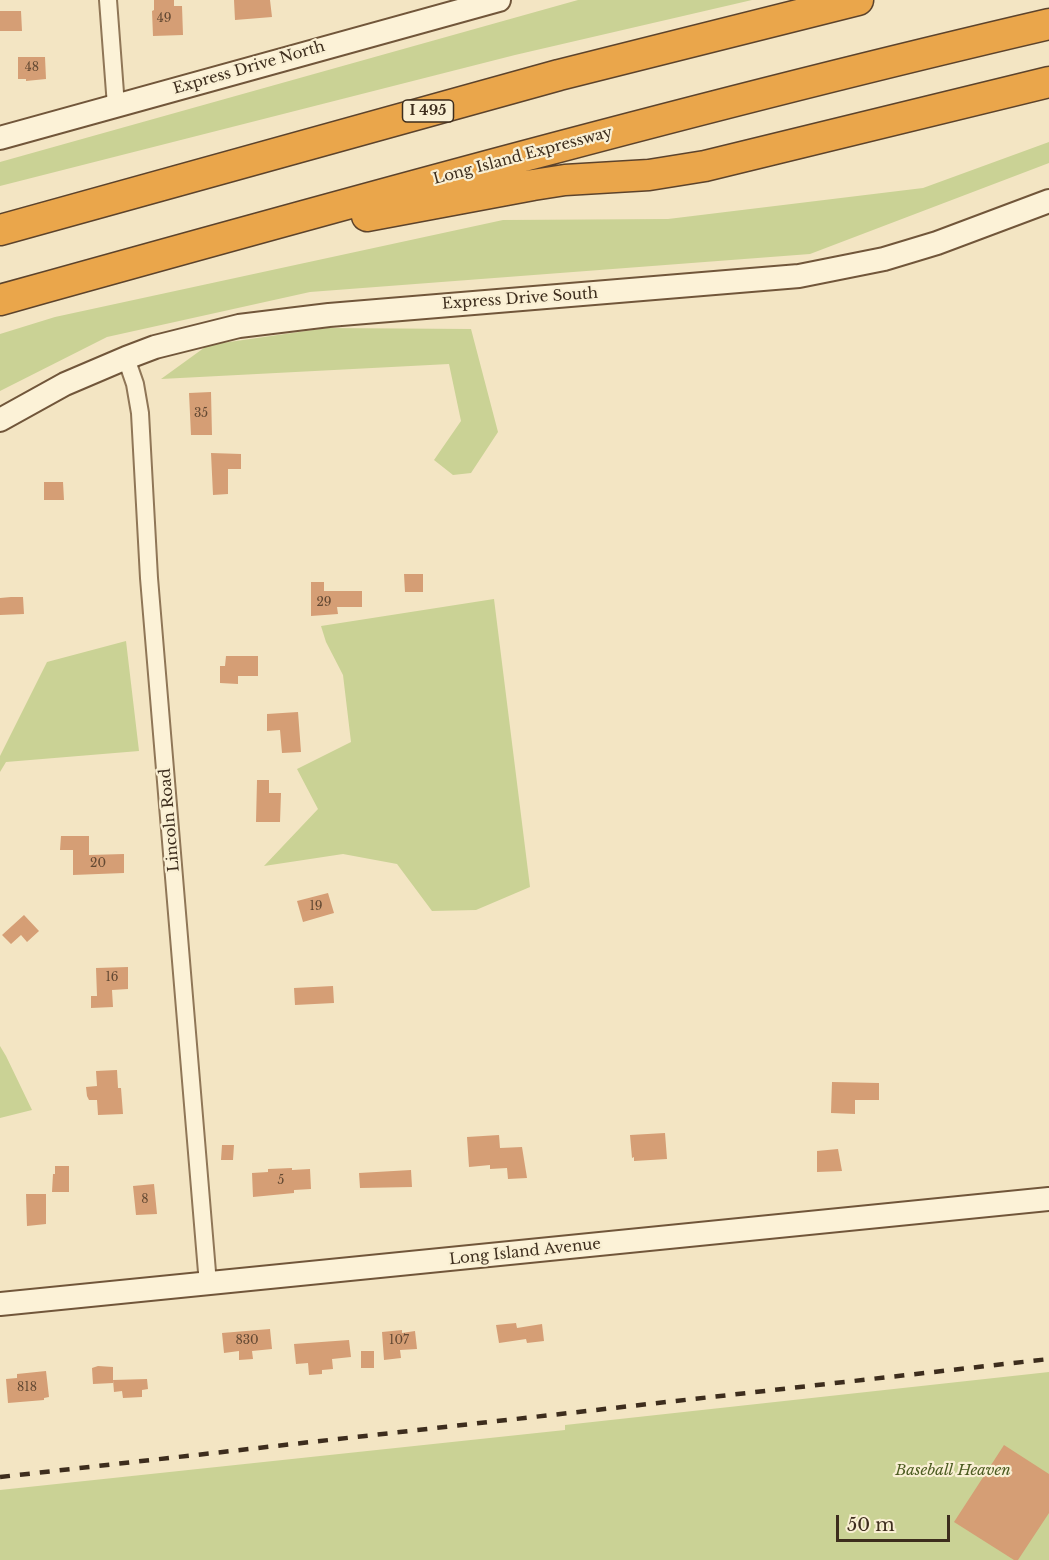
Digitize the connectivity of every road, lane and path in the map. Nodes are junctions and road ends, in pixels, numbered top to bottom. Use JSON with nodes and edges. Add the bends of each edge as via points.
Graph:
{"nodes":[{"id":1,"x":108,"y":0,"type":"edge"},
{"id":2,"x":499,"y":0,"type":"edge"},
{"id":3,"x":858,"y":0,"type":"edge"},
{"id":4,"x":1049,"y":24,"type":"edge"},
{"id":5,"x":1049,"y":82,"type":"edge"},
{"id":6,"x":116,"y":106,"type":"junction"},
{"id":7,"x":0,"y":138,"type":"edge"},
{"id":8,"x":1049,"y":201,"type":"edge"},
{"id":9,"x":0,"y":230,"type":"edge"},
{"id":10,"x":224,"y":237,"type":"junction"},
{"id":11,"x":0,"y":300,"type":"edge"},
{"id":12,"x":126,"y":358,"type":"junction"},
{"id":13,"x":0,"y":420,"type":"edge"},
{"id":14,"x":1049,"y":1199,"type":"edge"},
{"id":15,"x":208,"y":1284,"type":"junction"},
{"id":16,"x":0,"y":1304,"type":"edge"}],
"edges":[{"from":1,"to":6,"type":"street"},
{"from":2,"to":6,"type":"main road","name":"Express Drive North"},
{"from":3,"to":9,"type":"highway","number":"I 495","via":[[549,78]]},
{"from":4,"to":10,"type":"highway","name":"Long Island Expressway","via":[[567,143]]},
{"from":5,"to":10,"type":"highway","via":[[705,166],[649,175],[554,182],[341,222]]},
{"from":6,"to":7,"type":"main road","name":"Express Drive North"},
{"from":8,"to":12,"type":"main road","name":"Express Drive South","via":[[937,243],[823,272],[299,317],[211,332]]},
{"from":10,"to":11,"type":"highway","name":"Long Island Expressway"},
{"from":12,"to":13,"type":"main road","name":"Express Drive South","via":[[65,384]]},
{"from":12,"to":15,"type":"street","name":"Lincoln Road","via":[[140,413],[150,588]]},
{"from":14,"to":15,"type":"main road","name":"Long Island Avenue"},
{"from":15,"to":16,"type":"main road","name":"Long Island Avenue"}]}
